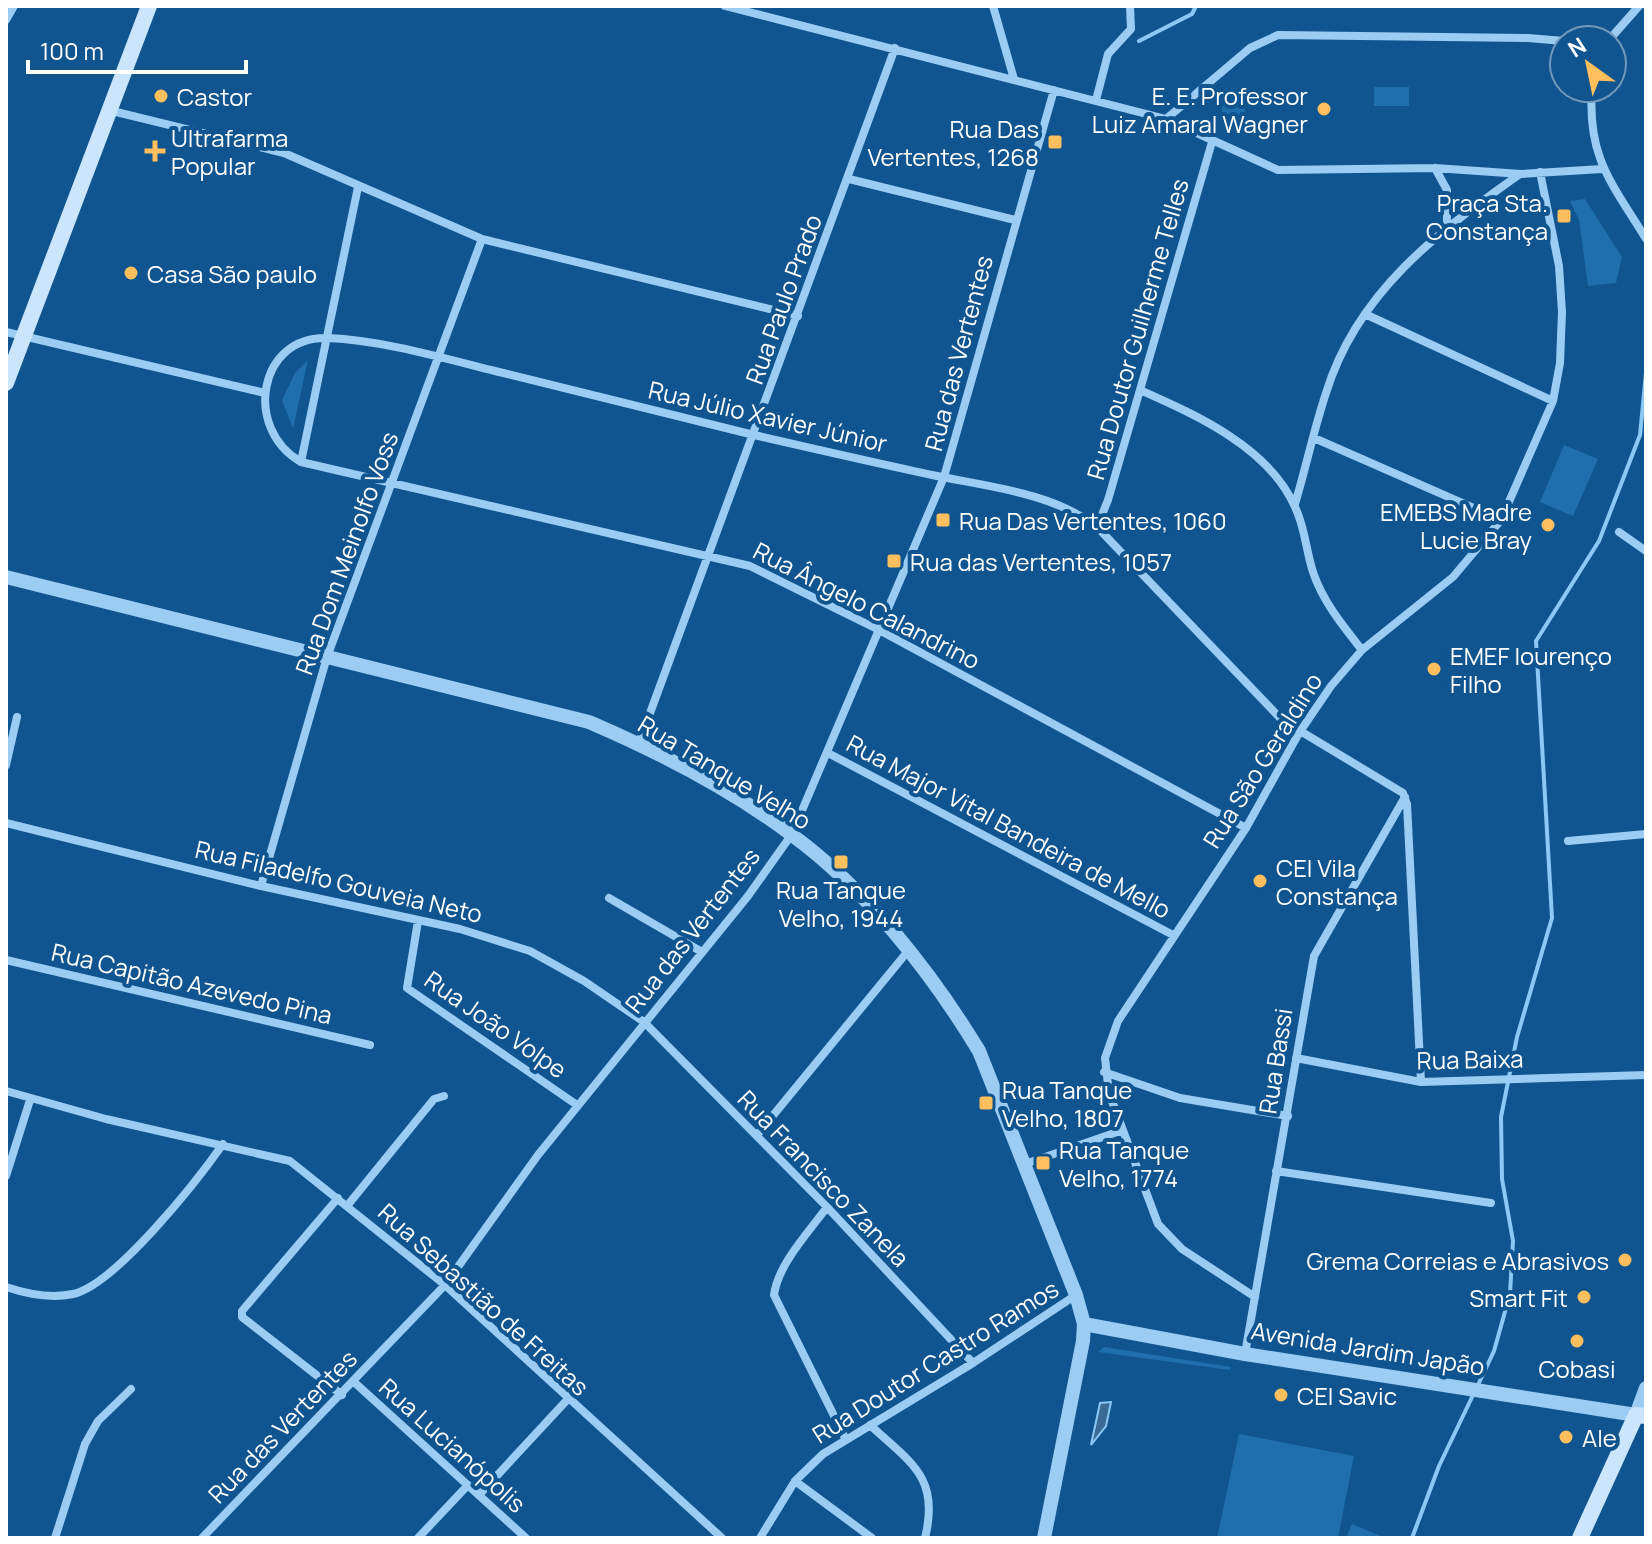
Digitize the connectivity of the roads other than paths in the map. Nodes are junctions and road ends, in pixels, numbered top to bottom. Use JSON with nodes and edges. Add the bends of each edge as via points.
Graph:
{"nodes":[{"id":1,"x":14,"y":6,"type":"edge"},
{"id":2,"x":149,"y":6,"type":"edge"},
{"id":3,"x":725,"y":6,"type":"edge"},
{"id":4,"x":993,"y":6,"type":"edge"},
{"id":5,"x":1130,"y":6,"type":"edge"},
{"id":6,"x":1639,"y":6,"type":"edge"},
{"id":7,"x":6,"y":20,"type":"edge"},
{"id":8,"x":1622,"y":24,"type":"edge"},
{"id":9,"x":1548,"y":40,"type":"edge"},
{"id":10,"x":895,"y":48,"type":"junction"},
{"id":11,"x":1014,"y":79,"type":"junction"},
{"id":12,"x":1054,"y":90,"type":"junction"},
{"id":13,"x":1096,"y":100,"type":"junction"},
{"id":14,"x":1591,"y":104,"type":"edge"},
{"id":15,"x":107,"y":110,"type":"junction"},
{"id":16,"x":1166,"y":119,"type":"junction"},
{"id":17,"x":1212,"y":142,"type":"junction"},
{"id":18,"x":1435,"y":168,"type":"junction"},
{"id":19,"x":1602,"y":169,"type":"junction"},
{"id":20,"x":1540,"y":172,"type":"junction"},
{"id":21,"x":1521,"y":174,"type":"junction"},
{"id":22,"x":849,"y":179,"type":"junction"},
{"id":23,"x":358,"y":187,"type":"junction"},
{"id":24,"x":1015,"y":220,"type":"junction"},
{"id":25,"x":1447,"y":225,"type":"junction"},
{"id":26,"x":1642,"y":228,"type":"edge"},
{"id":27,"x":482,"y":239,"type":"junction"},
{"id":28,"x":1646,"y":239,"type":"edge"},
{"id":29,"x":1365,"y":314,"type":"junction"},
{"id":30,"x":798,"y":316,"type":"junction"},
{"id":31,"x":6,"y":332,"type":"edge"},
{"id":32,"x":24,"y":336,"type":"junction"},
{"id":33,"x":329,"y":338,"type":"junction"},
{"id":34,"x":438,"y":357,"type":"junction"},
{"id":35,"x":6,"y":383,"type":"edge"},
{"id":36,"x":1140,"y":390,"type":"junction"},
{"id":37,"x":265,"y":393,"type":"junction"},
{"id":38,"x":1553,"y":401,"type":"junction"},
{"id":39,"x":755,"y":435,"type":"junction"},
{"id":40,"x":1314,"y":438,"type":"junction"},
{"id":41,"x":301,"y":462,"type":"junction"},
{"id":42,"x":944,"y":477,"type":"junction"},
{"id":43,"x":392,"y":484,"type":"junction"},
{"id":44,"x":1295,"y":504,"type":"junction"},
{"id":45,"x":1501,"y":520,"type":"junction"},
{"id":46,"x":1097,"y":527,"type":"junction"},
{"id":47,"x":1619,"y":532,"type":"dead end"},
{"id":48,"x":1646,"y":551,"type":"edge"},
{"id":49,"x":709,"y":556,"type":"junction"},
{"id":50,"x":6,"y":577,"type":"edge"},
{"id":51,"x":879,"y":630,"type":"junction"},
{"id":52,"x":1362,"y":650,"type":"junction"},
{"id":53,"x":327,"y":657,"type":"junction"},
{"id":54,"x":17,"y":717,"type":"dead end"},
{"id":55,"x":1299,"y":733,"type":"junction"},
{"id":56,"x":639,"y":743,"type":"junction"},
{"id":57,"x":828,"y":753,"type":"junction"},
{"id":58,"x":6,"y":765,"type":"edge"},
{"id":59,"x":1406,"y":800,"type":"junction"},
{"id":60,"x":6,"y":823,"type":"edge"},
{"id":61,"x":1246,"y":828,"type":"junction"},
{"id":62,"x":792,"y":834,"type":"junction"},
{"id":63,"x":1646,"y":834,"type":"edge"},
{"id":64,"x":1568,"y":841,"type":"dead end"},
{"id":65,"x":261,"y":886,"type":"junction"},
{"id":66,"x":609,"y":898,"type":"dead end"},
{"id":67,"x":418,"y":921,"type":"junction"},
{"id":68,"x":1173,"y":935,"type":"junction"},
{"id":69,"x":908,"y":951,"type":"junction"},
{"id":70,"x":702,"y":952,"type":"junction"},
{"id":71,"x":6,"y":960,"type":"edge"},
{"id":72,"x":644,"y":1022,"type":"junction"},
{"id":73,"x":370,"y":1045,"type":"dead end"},
{"id":74,"x":1296,"y":1058,"type":"junction"},
{"id":75,"x":1104,"y":1072,"type":"junction"},
{"id":76,"x":1646,"y":1075,"type":"edge"},
{"id":77,"x":1421,"y":1082,"type":"junction"},
{"id":78,"x":6,"y":1091,"type":"edge"},
{"id":79,"x":444,"y":1096,"type":"dead end"},
{"id":80,"x":30,"y":1100,"type":"junction"},
{"id":81,"x":577,"y":1105,"type":"junction"},
{"id":82,"x":1288,"y":1116,"type":"junction"},
{"id":83,"x":1123,"y":1130,"type":"junction"},
{"id":84,"x":757,"y":1135,"type":"junction"},
{"id":85,"x":223,"y":1144,"type":"junction"},
{"id":86,"x":1025,"y":1164,"type":"junction"},
{"id":87,"x":1276,"y":1171,"type":"junction"},
{"id":88,"x":6,"y":1176,"type":"edge"},
{"id":89,"x":338,"y":1198,"type":"junction"},
{"id":90,"x":1491,"y":1203,"type":"dead end"},
{"id":91,"x":347,"y":1206,"type":"junction"},
{"id":92,"x":827,"y":1207,"type":"junction"},
{"id":93,"x":445,"y":1285,"type":"junction"},
{"id":94,"x":6,"y":1287,"type":"edge"},
{"id":95,"x":1076,"y":1295,"type":"junction"},
{"id":96,"x":1255,"y":1297,"type":"junction"},
{"id":97,"x":1084,"y":1324,"type":"junction"},
{"id":98,"x":1245,"y":1354,"type":"junction"},
{"id":99,"x":973,"y":1363,"type":"junction"},
{"id":100,"x":354,"y":1382,"type":"junction"},
{"id":101,"x":1646,"y":1388,"type":"edge"},
{"id":102,"x":131,"y":1389,"type":"dead end"},
{"id":103,"x":342,"y":1395,"type":"junction"},
{"id":104,"x":567,"y":1400,"type":"junction"},
{"id":105,"x":1641,"y":1415,"type":"edge"},
{"id":106,"x":870,"y":1425,"type":"junction"},
{"id":107,"x":846,"y":1440,"type":"junction"},
{"id":108,"x":795,"y":1481,"type":"junction"},
{"id":109,"x":468,"y":1485,"type":"junction"},
{"id":110,"x":479,"y":1495,"type":"junction"},
{"id":111,"x":55,"y":1538,"type":"edge"},
{"id":112,"x":202,"y":1538,"type":"edge"},
{"id":113,"x":418,"y":1538,"type":"edge"},
{"id":114,"x":526,"y":1538,"type":"edge"},
{"id":115,"x":722,"y":1538,"type":"edge"},
{"id":116,"x":760,"y":1538,"type":"edge"},
{"id":117,"x":872,"y":1538,"type":"edge"},
{"id":118,"x":925,"y":1538,"type":"edge"},
{"id":119,"x":1044,"y":1538,"type":"edge"},
{"id":120,"x":1580,"y":1538,"type":"edge"}],
"edges":[{"from":1,"to":7,"type":"street"},
{"from":2,"to":15,"type":"main road"},
{"from":3,"to":10,"type":"street"},
{"from":4,"to":11,"type":"street"},
{"from":5,"to":13,"type":"street","via":[[1131,29],[1108,54]]},
{"from":6,"to":8,"type":"street"},
{"from":9,"to":16,"type":"street","via":[[1278,35],[1250,48]]},
{"from":10,"to":11,"type":"street"},
{"from":10,"to":22,"type":"street","name":"Rua Paulo Prado"},
{"from":11,"to":12,"type":"street"},
{"from":12,"to":13,"type":"street"},
{"from":12,"to":24,"type":"street","name":"Rua das Vertentes"},
{"from":13,"to":16,"type":"street"},
{"from":14,"to":19,"type":"street","via":[[1594,149]]},
{"from":15,"to":23,"type":"street","via":[[246,141]]},
{"from":15,"to":32,"type":"main road"},
{"from":16,"to":17,"type":"street"},
{"from":17,"to":18,"type":"street","via":[[1264,166],[1293,172]]},
{"from":17,"to":36,"type":"street","name":"Rua Doutor Guilherme Telles"},
{"from":18,"to":21,"type":"street"},
{"from":18,"to":25,"type":"street","via":[[1447,190]]},
{"from":19,"to":20,"type":"street"},
{"from":19,"to":26,"type":"street"},
{"from":20,"to":21,"type":"street"},
{"from":20,"to":38,"type":"street","name":"Rua São Geraldino","via":[[1559,266],[1562,312]]},
{"from":21,"to":25,"type":"street"},
{"from":22,"to":24,"type":"street"},
{"from":22,"to":30,"type":"street","name":"Rua Paulo Prado"},
{"from":23,"to":27,"type":"street"},
{"from":23,"to":33,"type":"street"},
{"from":24,"to":42,"type":"street","name":"Rua das Vertentes"},
{"from":25,"to":29,"type":"street","via":[[1392,276]]},
{"from":26,"to":28,"type":"street"},
{"from":27,"to":30,"type":"street"},
{"from":27,"to":34,"type":"street","name":"Rua Dom Meinolfo Voss"},
{"from":29,"to":38,"type":"street"},
{"from":29,"to":40,"type":"street","via":[[1337,363]]},
{"from":30,"to":39,"type":"street","name":"Rua Paulo Prado"},
{"from":31,"to":32,"type":"street"},
{"from":32,"to":35,"type":"main road"},
{"from":32,"to":37,"type":"street"},
{"from":33,"to":34,"type":"street","name":"Rua Júlio Xavier Júnior"},
{"from":33,"to":37,"type":"street","via":[[306,341],[287,353],[272,371]]},
{"from":33,"to":41,"type":"street"},
{"from":34,"to":39,"type":"street","name":"Rua Júlio Xavier Júnior"},
{"from":34,"to":43,"type":"street","name":"Rua Dom Meinolfo Voss"},
{"from":36,"to":44,"type":"street","via":[[1185,409],[1238,443]]},
{"from":36,"to":46,"type":"street","name":"Rua Doutor Guilherme Telles"},
{"from":37,"to":41,"type":"street","via":[[272,435]]},
{"from":38,"to":45,"type":"street","name":"Rua São Geraldino"},
{"from":39,"to":42,"type":"street","name":"Rua Júlio Xavier Júnior"},
{"from":39,"to":49,"type":"street","name":"Rua Paulo Prado"},
{"from":40,"to":44,"type":"street"},
{"from":40,"to":45,"type":"street"},
{"from":41,"to":43,"type":"street","name":"Rua Ângelo Calandrino"},
{"from":42,"to":46,"type":"street","name":"Rua Júlio Xavier Júnior","via":[[1065,507]]},
{"from":42,"to":51,"type":"street","name":"Rua das Vertentes"},
{"from":43,"to":49,"type":"street","name":"Rua Ângelo Calandrino"},
{"from":43,"to":53,"type":"street","name":"Rua Dom Meinolfo Voss"},
{"from":44,"to":52,"type":"street","via":[[1320,588]]},
{"from":45,"to":52,"type":"street","name":"Rua São Geraldino","via":[[1453,577]]},
{"from":46,"to":55,"type":"street","name":"Rua Júlio Xavier Júnior"},
{"from":47,"to":48,"type":"street"},
{"from":49,"to":51,"type":"street","name":"Rua Ângelo Calandrino","via":[[750,566]]},
{"from":49,"to":56,"type":"street","name":"Rua Paulo Prado"},
{"from":50,"to":53,"type":"street","name":"Rua Tanque Velho"},
{"from":51,"to":57,"type":"street","name":"Rua das Vertentes"},
{"from":51,"to":61,"type":"street","name":"Rua Ângelo Calandrino"},
{"from":52,"to":55,"type":"street","name":"Rua São Geraldino"},
{"from":53,"to":56,"type":"street","name":"Rua Tanque Velho","via":[[533,706]]},
{"from":53,"to":65,"type":"street","name":"Rua Dom Meinolfo Voss"},
{"from":54,"to":58,"type":"street"},
{"from":55,"to":59,"type":"street","name":"Rua Júlio Xavier Júnior","via":[[1391,783]]},
{"from":55,"to":61,"type":"street","name":"Rua São Geraldino"},
{"from":56,"to":62,"type":"street","name":"Rua Tanque Velho"},
{"from":57,"to":62,"type":"street","name":"Rua das Vertentes"},
{"from":57,"to":68,"type":"street","name":"Rua Major Vital Bandeira de Mello"},
{"from":59,"to":74,"type":"street","name":"Rua Bassi","via":[[1314,956]]},
{"from":59,"to":77,"type":"street"},
{"from":60,"to":65,"type":"street","name":"Rua Filadelfo Gouveia Neto"},
{"from":61,"to":68,"type":"street","name":"Rua São Geraldino"},
{"from":62,"to":69,"type":"street","name":"Rua Tanque Velho"},
{"from":62,"to":70,"type":"street","name":"Rua das Vertentes"},
{"from":63,"to":64,"type":"street"},
{"from":65,"to":67,"type":"street","name":"Rua Filadelfo Gouveia Neto"},
{"from":66,"to":70,"type":"street"},
{"from":67,"to":72,"type":"street","name":"Rua Filadelfo Gouveia Neto","via":[[530,951]]},
{"from":67,"to":81,"type":"street","name":"Rua João Volpe","via":[[407,988]]},
{"from":68,"to":75,"type":"street","name":"Rua São Geraldino","via":[[1118,1021]]},
{"from":69,"to":84,"type":"street"},
{"from":69,"to":86,"type":"street","name":"Rua Tanque Velho","via":[[979,1051]]},
{"from":70,"to":72,"type":"street","name":"Rua das Vertentes"},
{"from":71,"to":73,"type":"street","name":"Rua Capitão Azevedo Pina"},
{"from":72,"to":81,"type":"street","name":"Rua das Vertentes"},
{"from":72,"to":84,"type":"street","name":"Rua Francisco Zanela"},
{"from":74,"to":77,"type":"street","name":"Rua Baixa"},
{"from":74,"to":82,"type":"street","name":"Rua Bassi"},
{"from":75,"to":82,"type":"street","via":[[1180,1098]]},
{"from":75,"to":83,"type":"street"},
{"from":76,"to":77,"type":"street","name":"Rua Baixa"},
{"from":78,"to":80,"type":"street","name":"Rua Sebastião de Freitas"},
{"from":79,"to":91,"type":"street","via":[[434,1099]]},
{"from":80,"to":85,"type":"street","name":"Rua Sebastião de Freitas"},
{"from":80,"to":88,"type":"street"},
{"from":81,"to":93,"type":"street","name":"Rua das Vertentes"},
{"from":82,"to":87,"type":"street","name":"Rua Bassi"},
{"from":83,"to":86,"type":"street"},
{"from":83,"to":96,"type":"street","via":[[1158,1224],[1168,1237]]},
{"from":84,"to":92,"type":"street","name":"Rua Francisco Zanela"},
{"from":85,"to":89,"type":"street","name":"Rua Sebastião de Freitas","via":[[290,1161]]},
{"from":85,"to":94,"type":"street","via":[[148,1233],[93,1286],[45,1296]]},
{"from":86,"to":95,"type":"street","name":"Rua Tanque Velho"},
{"from":87,"to":90,"type":"street"},
{"from":87,"to":96,"type":"street","name":"Rua Bassi"},
{"from":89,"to":91,"type":"street","name":"Rua Sebastião de Freitas"},
{"from":89,"to":103,"type":"street","via":[[242,1317]]},
{"from":91,"to":93,"type":"street","name":"Rua Sebastião de Freitas"},
{"from":92,"to":99,"type":"street","name":"Rua Francisco Zanela"},
{"from":92,"to":107,"type":"street","via":[[785,1267],[774,1295]]},
{"from":93,"to":100,"type":"street","name":"Rua das Vertentes"},
{"from":93,"to":104,"type":"street","name":"Rua Sebastião de Freitas"},
{"from":95,"to":97,"type":"street","name":"Rua Tanque Velho"},
{"from":95,"to":99,"type":"street","name":"Rua Doutor Castro Ramos"},
{"from":96,"to":98,"type":"street","name":"Rua Bassi"},
{"from":97,"to":98,"type":"street","name":"Avenida Jardim Japão"},
{"from":97,"to":119,"type":"street","name":"Rua Tanque Velho"},
{"from":98,"to":105,"type":"street","name":"Avenida Jardim Japão"},
{"from":99,"to":106,"type":"street","name":"Rua Doutor Castro Ramos"},
{"from":100,"to":103,"type":"street","name":"Rua das Vertentes"},
{"from":100,"to":109,"type":"street","name":"Rua Lucianópolis"},
{"from":101,"to":105,"type":"street"},
{"from":102,"to":111,"type":"street","via":[[98,1421],[85,1444]]},
{"from":103,"to":112,"type":"street","name":"Rua das Vertentes"},
{"from":104,"to":110,"type":"street"},
{"from":104,"to":115,"type":"street","name":"Rua Sebastião de Freitas"},
{"from":105,"to":120,"type":"main road"},
{"from":106,"to":107,"type":"street","name":"Rua Doutor Castro Ramos"},
{"from":106,"to":118,"type":"street","via":[[928,1486],[932,1513]]},
{"from":107,"to":108,"type":"street","name":"Rua Doutor Castro Ramos"},
{"from":108,"to":116,"type":"street","name":"Rua Doutor Castro Ramos"},
{"from":108,"to":117,"type":"street"},
{"from":109,"to":110,"type":"street","name":"Rua Lucianópolis"},
{"from":109,"to":113,"type":"street"},
{"from":110,"to":114,"type":"street","name":"Rua Lucianópolis"}]}
